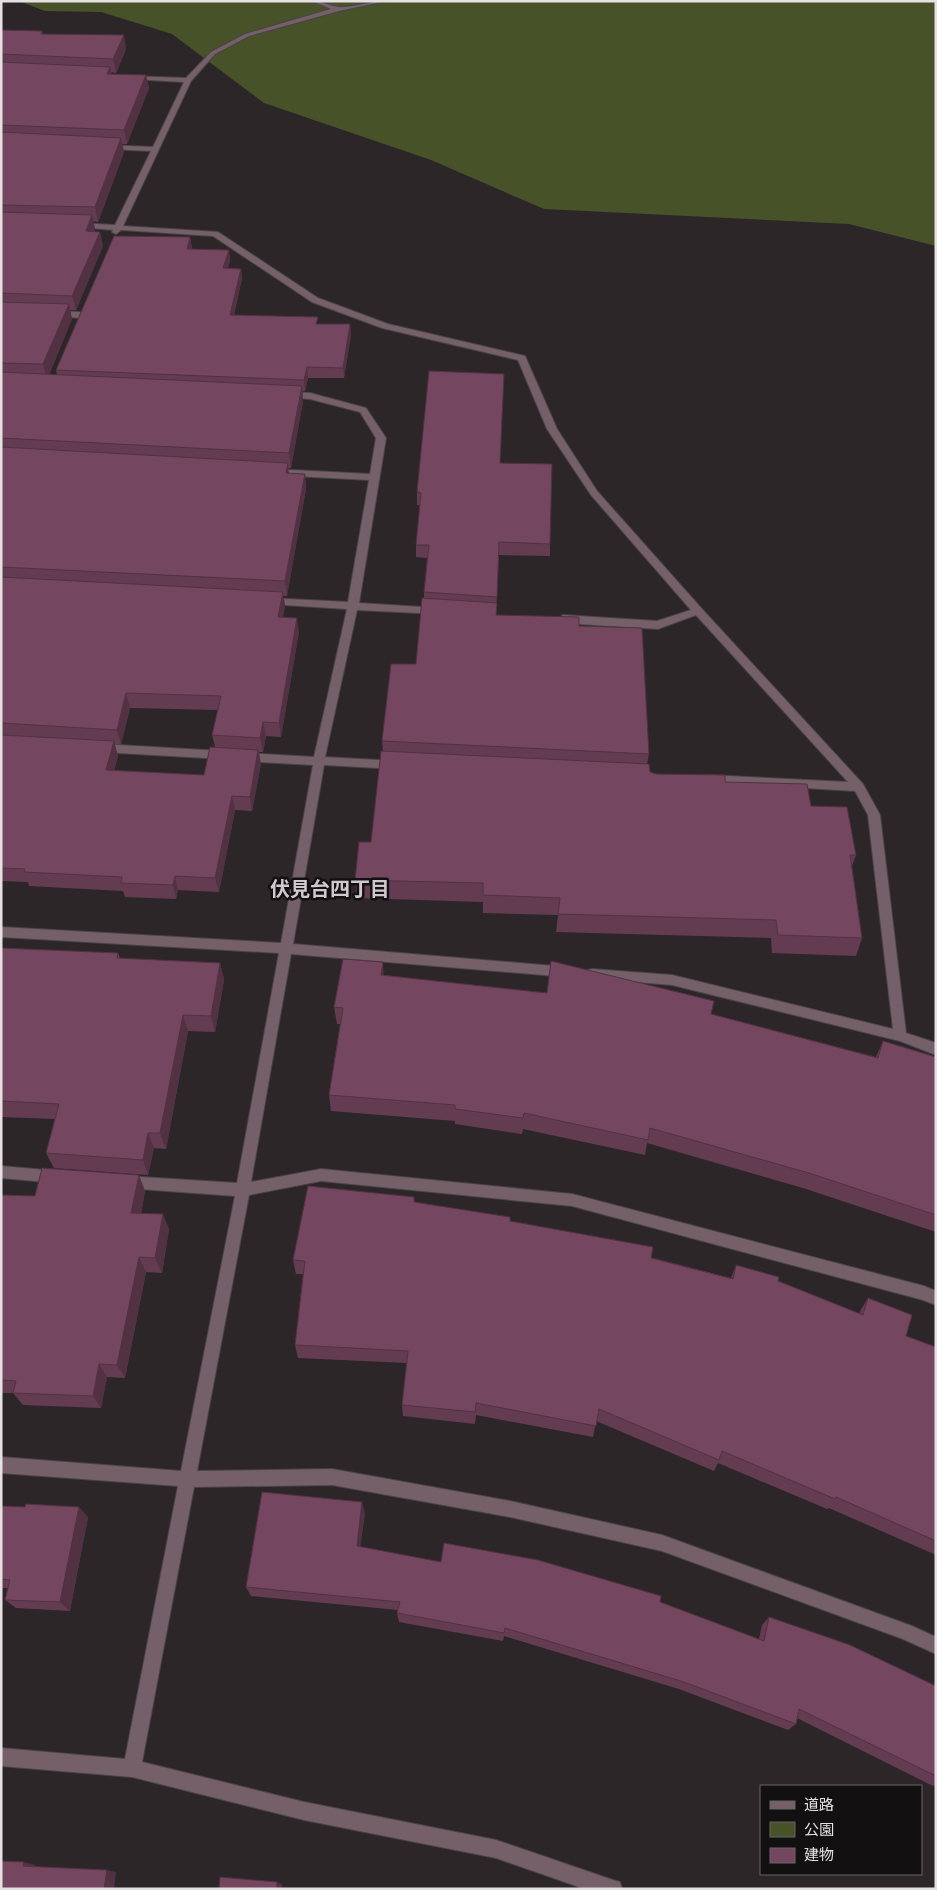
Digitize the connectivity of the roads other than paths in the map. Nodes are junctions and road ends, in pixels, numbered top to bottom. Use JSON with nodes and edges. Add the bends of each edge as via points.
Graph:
{"nodes":[{"id":1,"x":315,"y":1,"type":"edge"},
{"id":2,"x":383,"y":1,"type":"edge"},
{"id":3,"x":338,"y":9,"type":"junction"},
{"id":4,"x":119,"y":76,"type":"edge"},
{"id":5,"x":188,"y":80,"type":"junction"},
{"id":6,"x":98,"y":146,"type":"edge"},
{"id":7,"x":156,"y":149,"type":"junction"},
{"id":8,"x":70,"y":224,"type":"edge"},
{"id":9,"x":118,"y":226,"type":"junction"},
{"id":10,"x":111,"y":244,"type":"edge"},
{"id":11,"x":84,"y":306,"type":"edge"},
{"id":12,"x":50,"y":314,"type":"edge"},
{"id":13,"x":270,"y":394,"type":"edge"},
{"id":14,"x":266,"y":471,"type":"edge"},
{"id":15,"x":374,"y":477,"type":"junction"},
{"id":16,"x":255,"y":600,"type":"edge"},
{"id":17,"x":353,"y":605,"type":"junction"},
{"id":18,"x":698,"y":611,"type":"junction"},
{"id":19,"x":452,"y":612,"type":"edge"},
{"id":20,"x":550,"y":618,"type":"edge"},
{"id":21,"x":91,"y":748,"type":"edge"},
{"id":22,"x":319,"y":761,"type":"junction"},
{"id":23,"x":407,"y":765,"type":"edge"},
{"id":24,"x":692,"y":779,"type":"edge"},
{"id":25,"x":859,"y":787,"type":"junction"},
{"id":26,"x":1,"y":932,"type":"edge"},
{"id":27,"x":285,"y":948,"type":"junction"},
{"id":28,"x":900,"y":1036,"type":"junction"},
{"id":29,"x":936,"y":1049,"type":"edge"},
{"id":30,"x":1,"y":1172,"type":"edge"},
{"id":31,"x":69,"y":1177,"type":"edge"},
{"id":32,"x":108,"y":1180,"type":"edge"},
{"id":33,"x":243,"y":1190,"type":"junction"},
{"id":34,"x":936,"y":1298,"type":"edge"},
{"id":35,"x":1,"y":1465,"type":"edge"},
{"id":36,"x":186,"y":1479,"type":"junction"},
{"id":37,"x":936,"y":1646,"type":"edge"},
{"id":38,"x":1,"y":1757,"type":"edge"},
{"id":39,"x":132,"y":1768,"type":"junction"},
{"id":40,"x":613,"y":1889,"type":"edge"}],
"edges":[{"from":1,"to":3,"type":"street"},
{"from":2,"to":3,"type":"street"},
{"from":3,"to":5,"type":"street","via":[[247,35],[213,53]]},
{"from":4,"to":5,"type":"street"},
{"from":5,"to":7,"type":"street"},
{"from":6,"to":7,"type":"street"},
{"from":7,"to":9,"type":"street"},
{"from":8,"to":9,"type":"street"},
{"from":9,"to":10,"type":"street"},
{"from":9,"to":18,"type":"street","via":[[216,234],[315,300],[384,326],[522,358],[552,429],[594,493]]},
{"from":11,"to":12,"type":"street","via":[[78,319]]},
{"from":13,"to":15,"type":"street","via":[[310,396],[363,410],[382,438]]},
{"from":14,"to":15,"type":"street"},
{"from":15,"to":17,"type":"street"},
{"from":16,"to":17,"type":"street"},
{"from":17,"to":19,"type":"street"},
{"from":17,"to":22,"type":"street"},
{"from":18,"to":20,"type":"street","via":[[658,625]]},
{"from":18,"to":25,"type":"street"},
{"from":21,"to":22,"type":"street"},
{"from":22,"to":23,"type":"street"},
{"from":22,"to":27,"type":"street"},
{"from":24,"to":25,"type":"street"},
{"from":25,"to":28,"type":"street","via":[[874,815]]},
{"from":26,"to":27,"type":"street"},
{"from":27,"to":28,"type":"street","via":[[672,980]]},
{"from":27,"to":33,"type":"street"},
{"from":28,"to":29,"type":"street"},
{"from":30,"to":31,"type":"street"},
{"from":32,"to":33,"type":"street"},
{"from":33,"to":34,"type":"street","via":[[321,1175],[572,1200]]},
{"from":33,"to":36,"type":"street"},
{"from":35,"to":36,"type":"street"},
{"from":36,"to":37,"type":"street","via":[[332,1477],[510,1509],[662,1543],[906,1632]]},
{"from":36,"to":39,"type":"street"},
{"from":38,"to":39,"type":"street"},
{"from":39,"to":40,"type":"street","via":[[304,1811],[496,1849]]}]}
